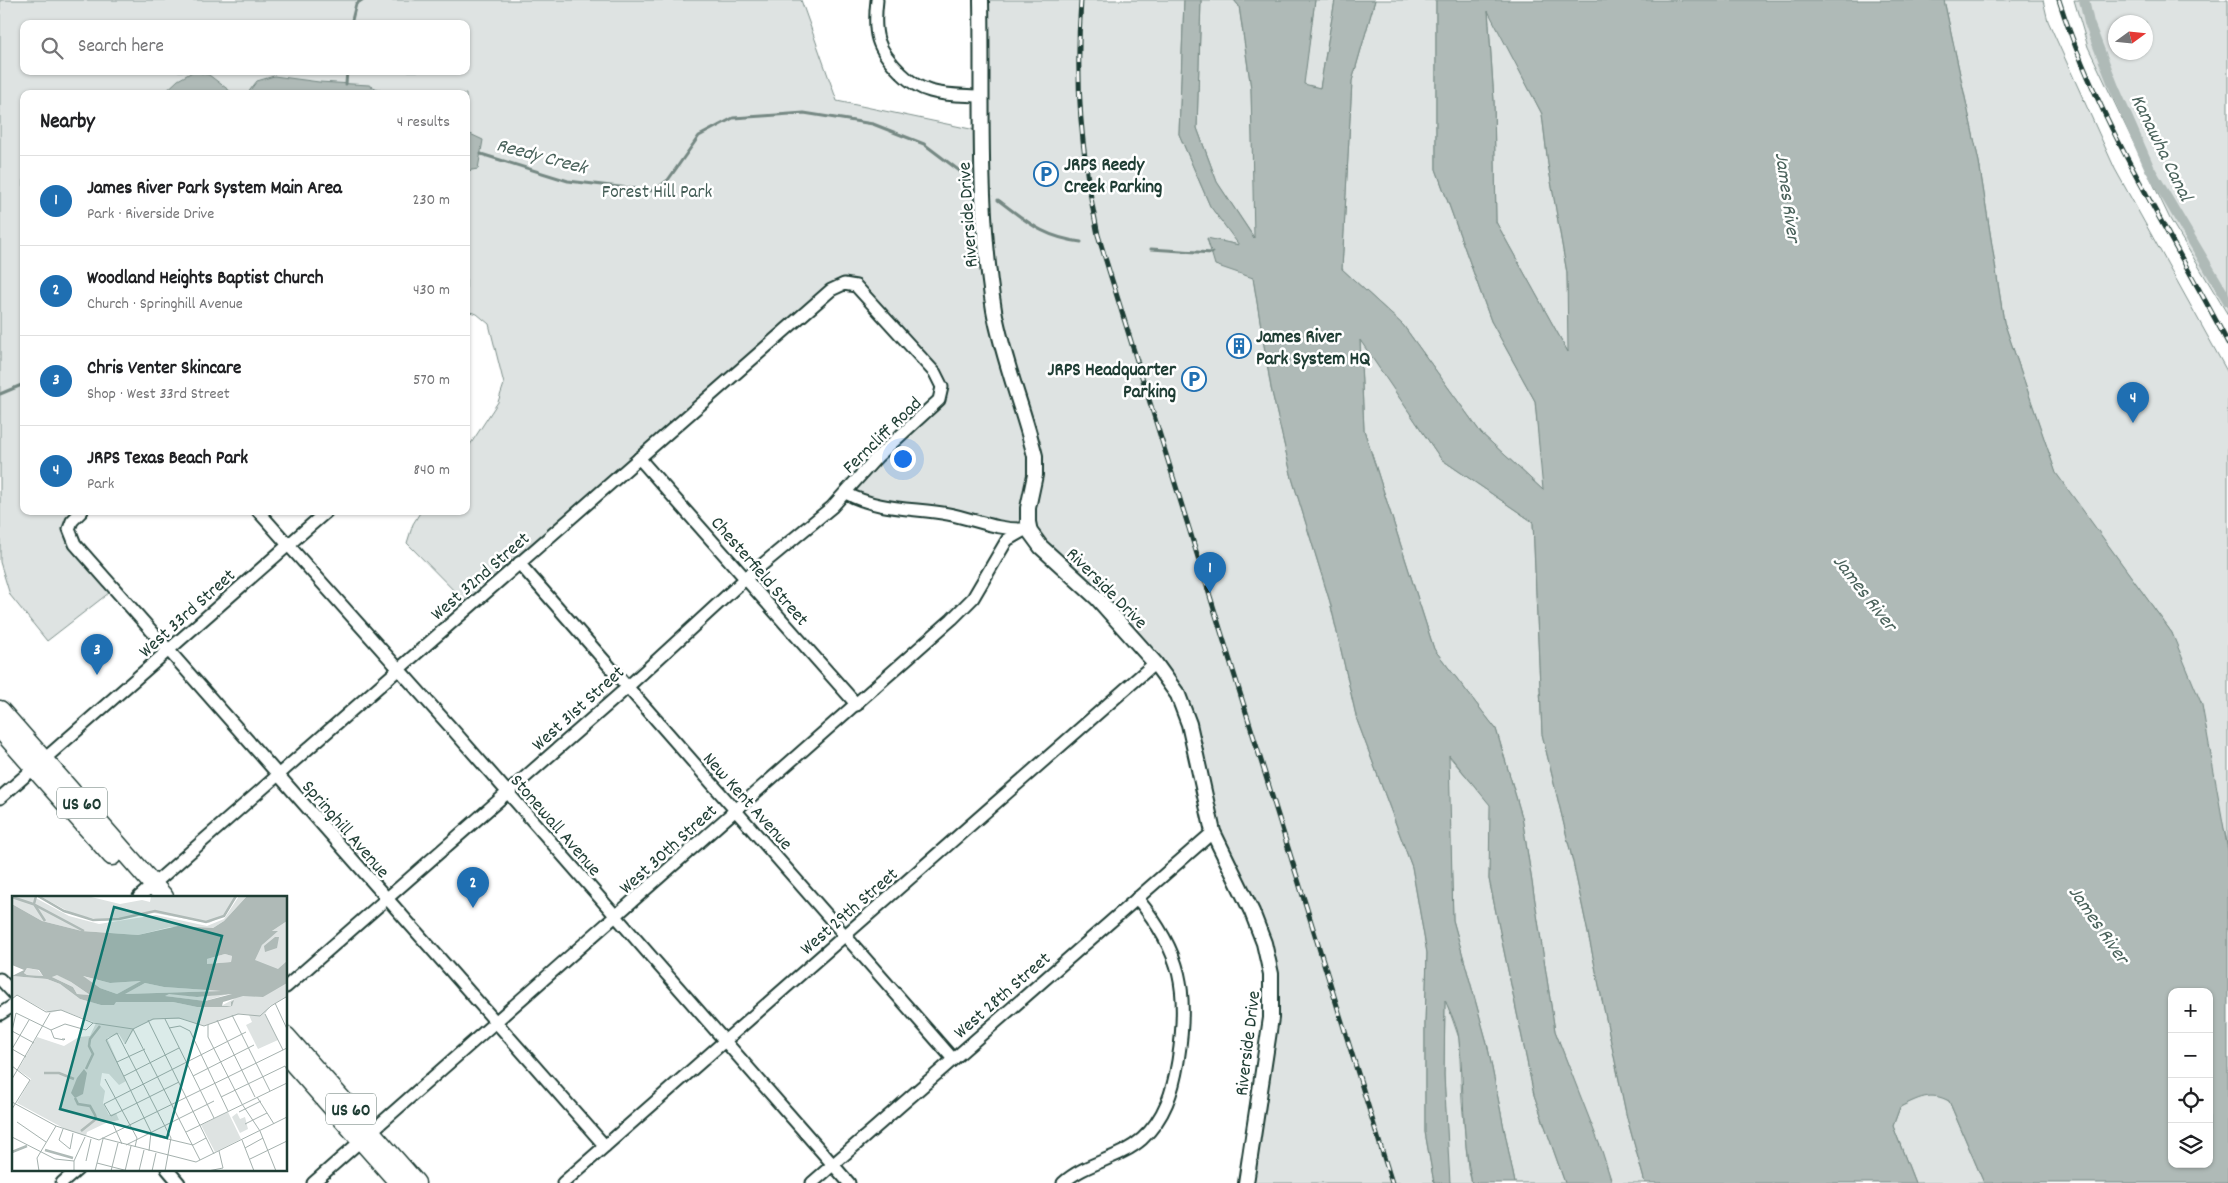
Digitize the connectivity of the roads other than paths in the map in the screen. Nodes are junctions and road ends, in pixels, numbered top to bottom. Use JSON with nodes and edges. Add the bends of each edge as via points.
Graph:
{"nodes":[{"id":1,"x":876,"y":0,"type":"edge"},
{"id":2,"x":981,"y":0,"type":"edge"},
{"id":3,"x":980,"y":96,"type":"junction"},
{"id":4,"x":844,"y":284,"type":"joint"},
{"id":5,"x":639,"y":458,"type":"junction"},
{"id":6,"x":846,"y":493,"type":"junction"},
{"id":7,"x":78,"y":515,"type":"edge"},
{"id":8,"x":262,"y":515,"type":"edge"},
{"id":9,"x":322,"y":515,"type":"edge"},
{"id":10,"x":1028,"y":528,"type":"junction"},
{"id":11,"x":288,"y":544,"type":"junction"},
{"id":12,"x":519,"y":563,"type":"junction"},
{"id":13,"x":746,"y":578,"type":"junction"},
{"id":14,"x":169,"y":651,"type":"junction"},
{"id":15,"x":1155,"y":663,"type":"junction"},
{"id":16,"x":398,"y":669,"type":"junction"},
{"id":17,"x":627,"y":687,"type":"junction"},
{"id":18,"x":857,"y":705,"type":"junction"},
{"id":19,"x":0,"y":710,"type":"edge"},
{"id":20,"x":0,"y":729,"type":"edge"},
{"id":21,"x":39,"y":764,"type":"junction"},
{"id":22,"x":277,"y":775,"type":"junction"},
{"id":23,"x":507,"y":793,"type":"junction"},
{"id":24,"x":0,"y":798,"type":"edge"},
{"id":25,"x":736,"y":811,"type":"junction"},
{"id":26,"x":1213,"y":832,"type":"junction"},
{"id":27,"x":150,"y":893,"type":"edge"},
{"id":28,"x":1137,"y":898,"type":"junction"},
{"id":29,"x":386,"y":899,"type":"junction"},
{"id":30,"x":616,"y":918,"type":"junction"},
{"id":31,"x":846,"y":935,"type":"junction"},
{"id":32,"x":0,"y":979,"type":"edge"},
{"id":33,"x":288,"y":985,"type":"edge"},
{"id":34,"x":12,"y":992,"type":"edge"},
{"id":35,"x":12,"y":1006,"type":"edge"},
{"id":36,"x":0,"y":1014,"type":"edge"},
{"id":37,"x":495,"y":1023,"type":"junction"},
{"id":38,"x":288,"y":1038,"type":"edge"},
{"id":39,"x":725,"y":1042,"type":"junction"},
{"id":40,"x":288,"y":1056,"type":"edge"},
{"id":41,"x":953,"y":1059,"type":"junction"},
{"id":42,"x":366,"y":1136,"type":"junction"},
{"id":43,"x":604,"y":1146,"type":"junction"},
{"id":44,"x":833,"y":1165,"type":"junction"},
{"id":45,"x":77,"y":1170,"type":"edge"},
{"id":46,"x":168,"y":1170,"type":"edge"},
{"id":47,"x":1065,"y":1181,"type":"edge"},
{"id":48,"x":62,"y":1183,"type":"edge"},
{"id":49,"x":179,"y":1183,"type":"edge"},
{"id":50,"x":312,"y":1183,"type":"edge"},
{"id":51,"x":399,"y":1183,"type":"edge"},
{"id":52,"x":416,"y":1183,"type":"edge"},
{"id":53,"x":563,"y":1183,"type":"edge"},
{"id":54,"x":812,"y":1183,"type":"edge"},
{"id":55,"x":849,"y":1183,"type":"edge"},
{"id":56,"x":1246,"y":1183,"type":"edge"}],
"edges":[{"from":1,"to":3,"type":"street","via":[[875,31],[880,47],[907,78],[937,93]]},
{"from":2,"to":3,"type":"street","name":"Riverside Drive"},
{"from":3,"to":10,"type":"street","name":"Riverside Drive","via":[[983,224],[990,283],[1002,342],[1036,462]]},
{"from":4,"to":5,"type":"street","name":"West 32nd Street","via":[[831,290]]},
{"from":4,"to":6,"type":"street","name":"Ferncliff Road","via":[[858,288],[935,373],[941,382],[942,392],[937,403],[877,457]]},
{"from":5,"to":12,"type":"street","name":"West 32nd Street"},
{"from":5,"to":13,"type":"street","name":"Chesterfield Street"},
{"from":6,"to":10,"type":"street","name":"Ferncliff Road","via":[[871,504],[950,515],[1002,528]]},
{"from":6,"to":13,"type":"street","name":"West 31st Street"},
{"from":7,"to":14,"type":"street","name":"Springhill Avenue","via":[[69,529],[75,544]]},
{"from":8,"to":11,"type":"street","name":"Stonewall Avenue"},
{"from":9,"to":11,"type":"street","name":"West 33rd Street"},
{"from":10,"to":15,"type":"street","name":"Riverside Drive","via":[[1037,542],[1089,589]]},
{"from":10,"to":18,"type":"street","name":"West 30th Street","via":[[1007,540],[965,608]]},
{"from":11,"to":14,"type":"street","name":"West 33rd Street"},
{"from":11,"to":16,"type":"street","name":"Stonewall Avenue"},
{"from":12,"to":16,"type":"street","name":"West 32nd Street"},
{"from":12,"to":17,"type":"street","name":"New Kent Avenue"},
{"from":13,"to":17,"type":"street","name":"West 31st Street"},
{"from":13,"to":18,"type":"street","name":"Chesterfield Street"},
{"from":14,"to":21,"type":"street","name":"West 33rd Street"},
{"from":14,"to":22,"type":"street","name":"Springhill Avenue"},
{"from":15,"to":26,"type":"street","name":"Riverside Drive","via":[[1183,705]]},
{"from":15,"to":31,"type":"street","name":"West 29th Street"},
{"from":16,"to":22,"type":"street","name":"West 32nd Street"},
{"from":16,"to":23,"type":"street","name":"Stonewall Avenue"},
{"from":17,"to":23,"type":"street","name":"West 31st Street"},
{"from":17,"to":25,"type":"street","name":"New Kent Avenue"},
{"from":18,"to":25,"type":"street","name":"West 30th Street"},
{"from":19,"to":21,"type":"main road","number":"US 60"},
{"from":20,"to":21,"type":"main road","number":"US 60"},
{"from":21,"to":24,"type":"street","name":"West 33rd Street"},
{"from":21,"to":27,"type":"main road","number":"US 60"},
{"from":22,"to":27,"type":"street","name":"West 32nd Street"},
{"from":22,"to":29,"type":"street","name":"Springhill Avenue"},
{"from":23,"to":29,"type":"street","name":"West 31st Street"},
{"from":23,"to":30,"type":"street","name":"Stonewall Avenue"},
{"from":25,"to":30,"type":"street","name":"West 30th Street"},
{"from":25,"to":31,"type":"street","name":"New Kent Avenue"},
{"from":26,"to":28,"type":"street","name":"West 28th Street"},
{"from":26,"to":56,"type":"street","name":"Riverside Drive","via":[[1255,919],[1271,974],[1271,1018]]},
{"from":28,"to":41,"type":"street","name":"West 28th Street"},
{"from":28,"to":47,"type":"street","via":[[1164,934],[1182,987],[1183,1024],[1172,1090],[1158,1122],[1142,1139],[1122,1153],[1082,1169]]},
{"from":29,"to":33,"type":"street","name":"West 31st Street"},
{"from":29,"to":37,"type":"street","name":"Springhill Avenue"},
{"from":30,"to":37,"type":"street","name":"West 30th Street"},
{"from":30,"to":39,"type":"street","name":"Stonewall Avenue"},
{"from":31,"to":39,"type":"street","name":"West 29th Street"},
{"from":31,"to":41,"type":"street","name":"New Kent Avenue"},
{"from":32,"to":34,"type":"street"},
{"from":35,"to":36,"type":"street"},
{"from":37,"to":42,"type":"street","name":"West 30th Street"},
{"from":37,"to":43,"type":"street","name":"Springhill Avenue"},
{"from":38,"to":42,"type":"main road","number":"US 60"},
{"from":39,"to":43,"type":"street","name":"West 29th Street"},
{"from":39,"to":44,"type":"street","name":"Stonewall Avenue"},
{"from":40,"to":42,"type":"main road","number":"US 60"},
{"from":41,"to":44,"type":"street","name":"West 28th Street"},
{"from":42,"to":50,"type":"street","name":"West 30th Street"},
{"from":42,"to":51,"type":"main road","number":"US 60"},
{"from":42,"to":52,"type":"main road","number":"US 60"},
{"from":43,"to":53,"type":"street","name":"West 29th Street"},
{"from":44,"to":54,"type":"street","name":"West 28th Street"},
{"from":44,"to":55,"type":"street","name":"Stonewall Avenue"},
{"from":45,"to":48,"type":"street"},
{"from":46,"to":49,"type":"street"}]}
